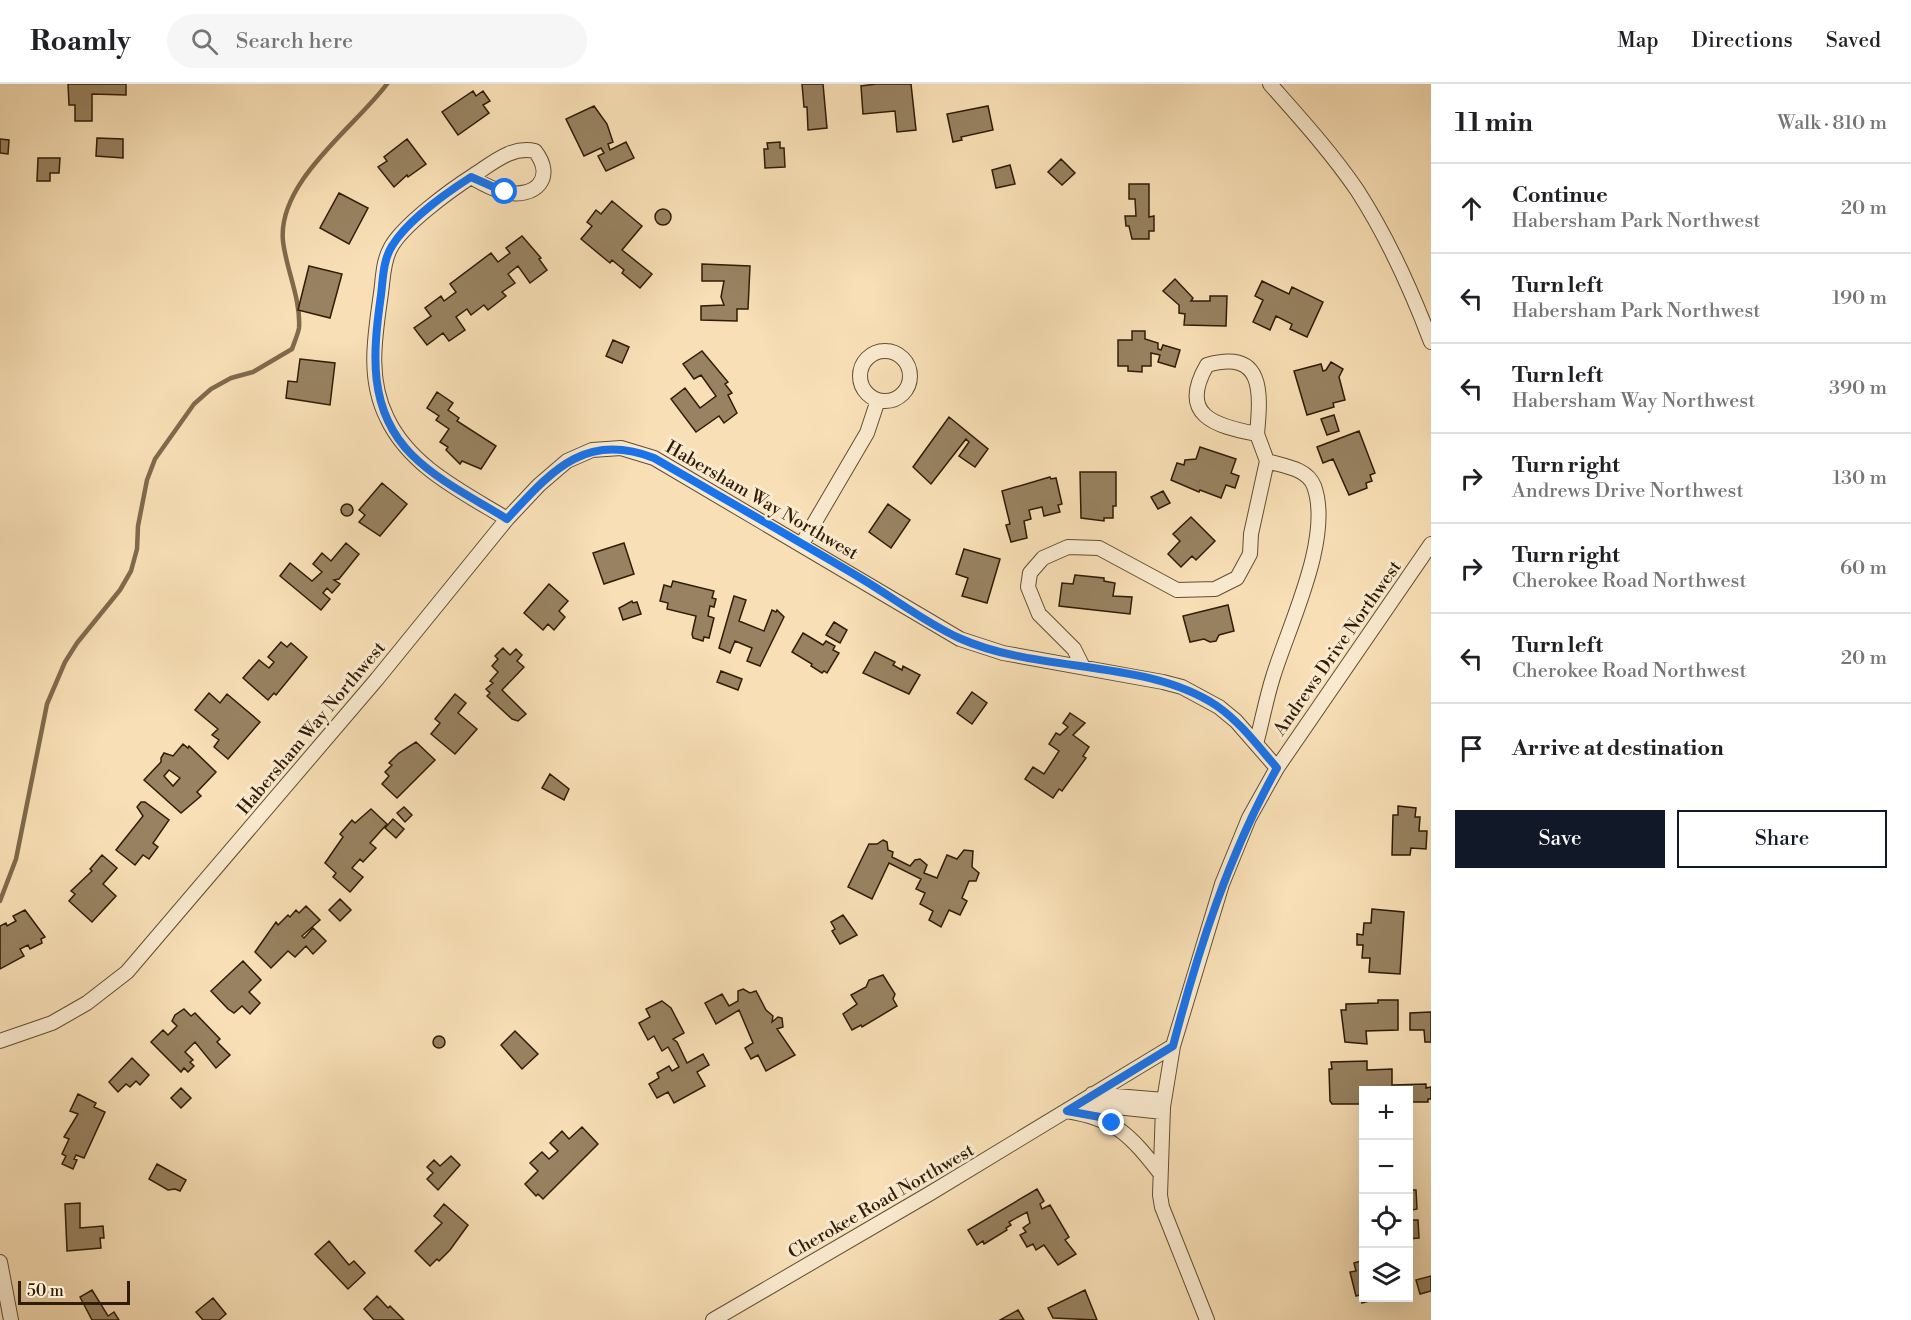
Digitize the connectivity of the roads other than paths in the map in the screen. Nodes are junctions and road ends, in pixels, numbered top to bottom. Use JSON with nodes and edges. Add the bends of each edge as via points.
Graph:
{"nodes":[{"id":1,"x":1270,"y":84,"type":"edge"},
{"id":2,"x":471,"y":177,"type":"junction"},
{"id":3,"x":1431,"y":342,"type":"edge"},
{"id":4,"x":878,"y":400,"type":"dead end"},
{"id":5,"x":1257,"y":434,"type":"junction"},
{"id":6,"x":1267,"y":461,"type":"junction"},
{"id":7,"x":507,"y":519,"type":"junction"},
{"id":8,"x":802,"y":544,"type":"junction"},
{"id":9,"x":1431,"y":544,"type":"edge"},
{"id":10,"x":1083,"y":667,"type":"junction"},
{"id":11,"x":1256,"y":744,"type":"junction"},
{"id":12,"x":1277,"y":768,"type":"junction"},
{"id":13,"x":0,"y":1041,"type":"edge"},
{"id":14,"x":1173,"y":1046,"type":"junction"},
{"id":15,"x":1092,"y":1094,"type":"junction"},
{"id":16,"x":1079,"y":1103,"type":"junction"},
{"id":17,"x":1164,"y":1106,"type":"junction"},
{"id":18,"x":1067,"y":1111,"type":"junction"},
{"id":19,"x":1160,"y":1173,"type":"junction"},
{"id":20,"x":0,"y":1262,"type":"edge"},
{"id":21,"x":11,"y":1320,"type":"edge"},
{"id":22,"x":713,"y":1320,"type":"edge"},
{"id":23,"x":1207,"y":1320,"type":"edge"}],
"edges":[{"from":1,"to":3,"type":"street","via":[[1356,189],[1411,290]]},
{"from":2,"to":2,"type":"street","via":[[522,148],[536,151],[543,161],[545,175],[538,187],[525,193],[505,192]]},
{"from":2,"to":7,"type":"street","via":[[405,229],[390,249],[374,340],[374,376],[387,418],[411,454],[436,475]]},
{"from":4,"to":8,"type":"street","via":[[867,433]]},
{"from":5,"to":5,"type":"street","via":[[1207,419],[1196,403],[1197,382],[1207,365],[1227,359],[1246,365],[1257,379]]},
{"from":5,"to":6,"type":"street"},
{"from":6,"to":10,"type":"street","via":[[1250,554],[1237,578],[1215,589],[1178,590],[1099,548],[1068,547],[1043,558],[1030,573],[1032,602],[1074,649]]},
{"from":6,"to":11,"type":"street","via":[[1304,472],[1314,486],[1319,529],[1300,607],[1273,676]]},
{"from":7,"to":8,"type":"street","name":"Habersham Way Northwest","via":[[567,461],[592,450],[621,448],[654,458]]},
{"from":7,"to":13,"type":"street","name":"Habersham Way Northwest","via":[[377,679],[127,972],[87,1004]]},
{"from":8,"to":10,"type":"street","name":"Habersham Way Northwest","via":[[960,639],[1003,653]]},
{"from":9,"to":12,"type":"street","name":"Andrews Drive Northwest"},
{"from":10,"to":11,"type":"street","name":"Habersham Way Northwest","via":[[1163,682],[1200,695],[1236,721]]},
{"from":11,"to":12,"type":"street","name":"Habersham Way Northwest"},
{"from":12,"to":14,"type":"street","name":"Andrews Drive Northwest","via":[[1249,818],[1222,884]]},
{"from":14,"to":15,"type":"street","name":"Cherokee Road Northwest"},
{"from":14,"to":17,"type":"street","name":"Andrews Drive Northwest"},
{"from":15,"to":16,"type":"street","name":"Cherokee Road Northwest"},
{"from":15,"to":17,"type":"street"},
{"from":16,"to":17,"type":"street"},
{"from":16,"to":18,"type":"street","name":"Cherokee Road Northwest"},
{"from":17,"to":19,"type":"street","name":"Andrews Drive Northwest"},
{"from":18,"to":19,"type":"street","via":[[1100,1117],[1120,1128]]},
{"from":18,"to":22,"type":"street","name":"Cherokee Road Northwest"},
{"from":19,"to":23,"type":"street","name":"Andrews Drive Northwest","via":[[1162,1207]]},
{"from":20,"to":21,"type":"street"}]}
